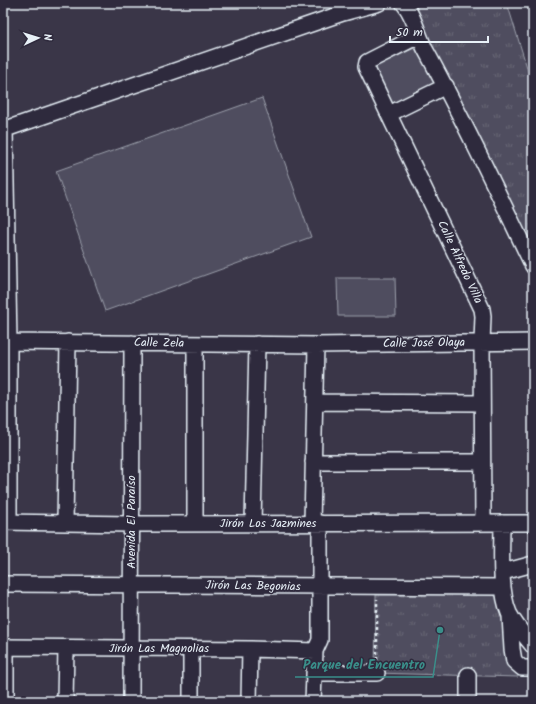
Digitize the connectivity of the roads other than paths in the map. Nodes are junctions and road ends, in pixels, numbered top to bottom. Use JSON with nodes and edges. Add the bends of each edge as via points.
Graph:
{"nodes":[{"id":1,"x":379,"y":3,"type":"edge"},
{"id":2,"x":402,"y":3,"type":"edge"},
{"id":3,"x":418,"y":36,"type":"junction"},
{"id":4,"x":446,"y":86,"type":"junction"},
{"id":5,"x":389,"y":114,"type":"junction"},
{"id":6,"x":4,"y":129,"type":"edge"},
{"id":7,"x":533,"y":266,"type":"edge"},
{"id":8,"x":6,"y":342,"type":"edge"},
{"id":9,"x":68,"y":342,"type":"junction"},
{"id":10,"x":482,"y":342,"type":"junction"},
{"id":11,"x":533,"y":342,"type":"edge"},
{"id":12,"x":132,"y":343,"type":"junction"},
{"id":13,"x":195,"y":344,"type":"junction"},
{"id":14,"x":257,"y":344,"type":"junction"},
{"id":15,"x":316,"y":345,"type":"junction"},
{"id":16,"x":315,"y":402,"type":"junction"},
{"id":17,"x":482,"y":403,"type":"junction"},
{"id":18,"x":313,"y":462,"type":"junction"},
{"id":19,"x":482,"y":462,"type":"junction"},
{"id":20,"x":6,"y":522,"type":"edge"},
{"id":21,"x":195,"y":522,"type":"junction"},
{"id":22,"x":483,"y":522,"type":"junction"},
{"id":23,"x":65,"y":523,"type":"junction"},
{"id":24,"x":253,"y":523,"type":"junction"},
{"id":25,"x":316,"y":523,"type":"junction"},
{"id":26,"x":502,"y":523,"type":"junction"},
{"id":27,"x":533,"y":523,"type":"edge"},
{"id":28,"x":130,"y":524,"type":"junction"},
{"id":29,"x":533,"y":564,"type":"edge"},
{"id":30,"x":502,"y":572,"type":"junction"},
{"id":31,"x":3,"y":584,"type":"edge"},
{"id":32,"x":131,"y":584,"type":"junction"},
{"id":33,"x":321,"y":586,"type":"junction"},
{"id":34,"x":503,"y":587,"type":"junction"},
{"id":35,"x":509,"y":613,"type":"junction"},
{"id":36,"x":527,"y":628,"type":"edge"},
{"id":37,"x":533,"y":646,"type":"edge"},
{"id":38,"x":5,"y":647,"type":"edge"},
{"id":39,"x":66,"y":648,"type":"junction"},
{"id":40,"x":131,"y":648,"type":"junction"},
{"id":41,"x":191,"y":649,"type":"junction"},
{"id":42,"x":250,"y":649,"type":"junction"},
{"id":43,"x":315,"y":651,"type":"junction"},
{"id":44,"x":533,"y":668,"type":"edge"},
{"id":45,"x":314,"y":673,"type":"junction"},
{"id":46,"x":377,"y":673,"type":"road end"},
{"id":47,"x":468,"y":675,"type":"dead end"},
{"id":48,"x":6,"y":701,"type":"edge"},
{"id":49,"x":65,"y":701,"type":"edge"},
{"id":50,"x":131,"y":701,"type":"edge"},
{"id":51,"x":191,"y":701,"type":"edge"},
{"id":52,"x":249,"y":701,"type":"edge"},
{"id":53,"x":313,"y":701,"type":"edge"},
{"id":54,"x":468,"y":701,"type":"edge"}],
"edges":[{"from":1,"to":6,"type":"street"},
{"from":2,"to":3,"type":"street","via":[[408,9]]},
{"from":3,"to":4,"type":"street"},
{"from":3,"to":5,"type":"street","name":"Calle Alfredo Villa","via":[[367,62],[366,67]]},
{"from":4,"to":5,"type":"street"},
{"from":4,"to":7,"type":"street"},
{"from":5,"to":10,"type":"street","name":"Calle Alfredo Villa","via":[[479,302],[483,316]]},
{"from":6,"to":8,"type":"street"},
{"from":8,"to":9,"type":"street","name":"Calle Zela"},
{"from":8,"to":20,"type":"street"},
{"from":9,"to":12,"type":"street","name":"Calle Zela"},
{"from":9,"to":23,"type":"street"},
{"from":10,"to":11,"type":"street","name":"Calle José Olaya"},
{"from":10,"to":15,"type":"street","name":"Calle José Olaya"},
{"from":10,"to":17,"type":"street","name":"Calle Alfredo Villa"},
{"from":12,"to":13,"type":"street","name":"Calle Zela"},
{"from":12,"to":28,"type":"street","name":"Avenida El Paraíso"},
{"from":13,"to":14,"type":"street","name":"Calle Zela"},
{"from":13,"to":21,"type":"street"},
{"from":14,"to":15,"type":"street","name":"Calle Zela"},
{"from":14,"to":24,"type":"street"},
{"from":15,"to":16,"type":"street"},
{"from":16,"to":17,"type":"street"},
{"from":16,"to":18,"type":"street"},
{"from":17,"to":19,"type":"street","name":"Calle Alfredo Villa"},
{"from":18,"to":19,"type":"street"},
{"from":18,"to":25,"type":"street"},
{"from":19,"to":22,"type":"street","name":"Calle Alfredo Villa"},
{"from":20,"to":23,"type":"street","name":"Jirón Los Jazmines"},
{"from":21,"to":24,"type":"street","name":"Jirón Los Jazmines"},
{"from":21,"to":28,"type":"street","name":"Jirón Los Jazmines"},
{"from":22,"to":25,"type":"street","name":"Jirón Los Jazmines"},
{"from":22,"to":26,"type":"street","name":"Jirón Los Jazmines"},
{"from":23,"to":28,"type":"street","name":"Jirón Los Jazmines"},
{"from":24,"to":25,"type":"street","name":"Jirón Los Jazmines"},
{"from":25,"to":33,"type":"street"},
{"from":26,"to":27,"type":"street","name":"Jirón Los Jazmines"},
{"from":26,"to":30,"type":"street"},
{"from":28,"to":32,"type":"street","name":"Avenida El Paraíso"},
{"from":29,"to":30,"type":"street"},
{"from":30,"to":34,"type":"street"},
{"from":31,"to":32,"type":"street","name":"Jirón Las Begonias"},
{"from":32,"to":33,"type":"street","name":"Jirón Las Begonias"},
{"from":32,"to":40,"type":"street","name":"Avenida El Paraíso"},
{"from":33,"to":34,"type":"street","name":"Jirón Las Begonias"},
{"from":33,"to":43,"type":"street","via":[[320,640]]},
{"from":34,"to":35,"type":"street"},
{"from":35,"to":36,"type":"street"},
{"from":35,"to":44,"type":"street","via":[[514,661],[522,668]]},
{"from":36,"to":37,"type":"street"},
{"from":38,"to":39,"type":"street","name":"Jirón Las Magnolias"},
{"from":38,"to":48,"type":"street"},
{"from":39,"to":40,"type":"street","name":"Jirón Las Magnolias"},
{"from":39,"to":49,"type":"street"},
{"from":40,"to":41,"type":"street","name":"Jirón Las Magnolias"},
{"from":40,"to":50,"type":"street","name":"Avenida El Paraíso"},
{"from":41,"to":42,"type":"street","name":"Jirón Las Magnolias"},
{"from":41,"to":51,"type":"street"},
{"from":42,"to":43,"type":"street","name":"Jirón Las Magnolias"},
{"from":42,"to":52,"type":"street"},
{"from":43,"to":45,"type":"street"},
{"from":45,"to":46,"type":"street"},
{"from":45,"to":53,"type":"street"},
{"from":47,"to":54,"type":"street"}]}
